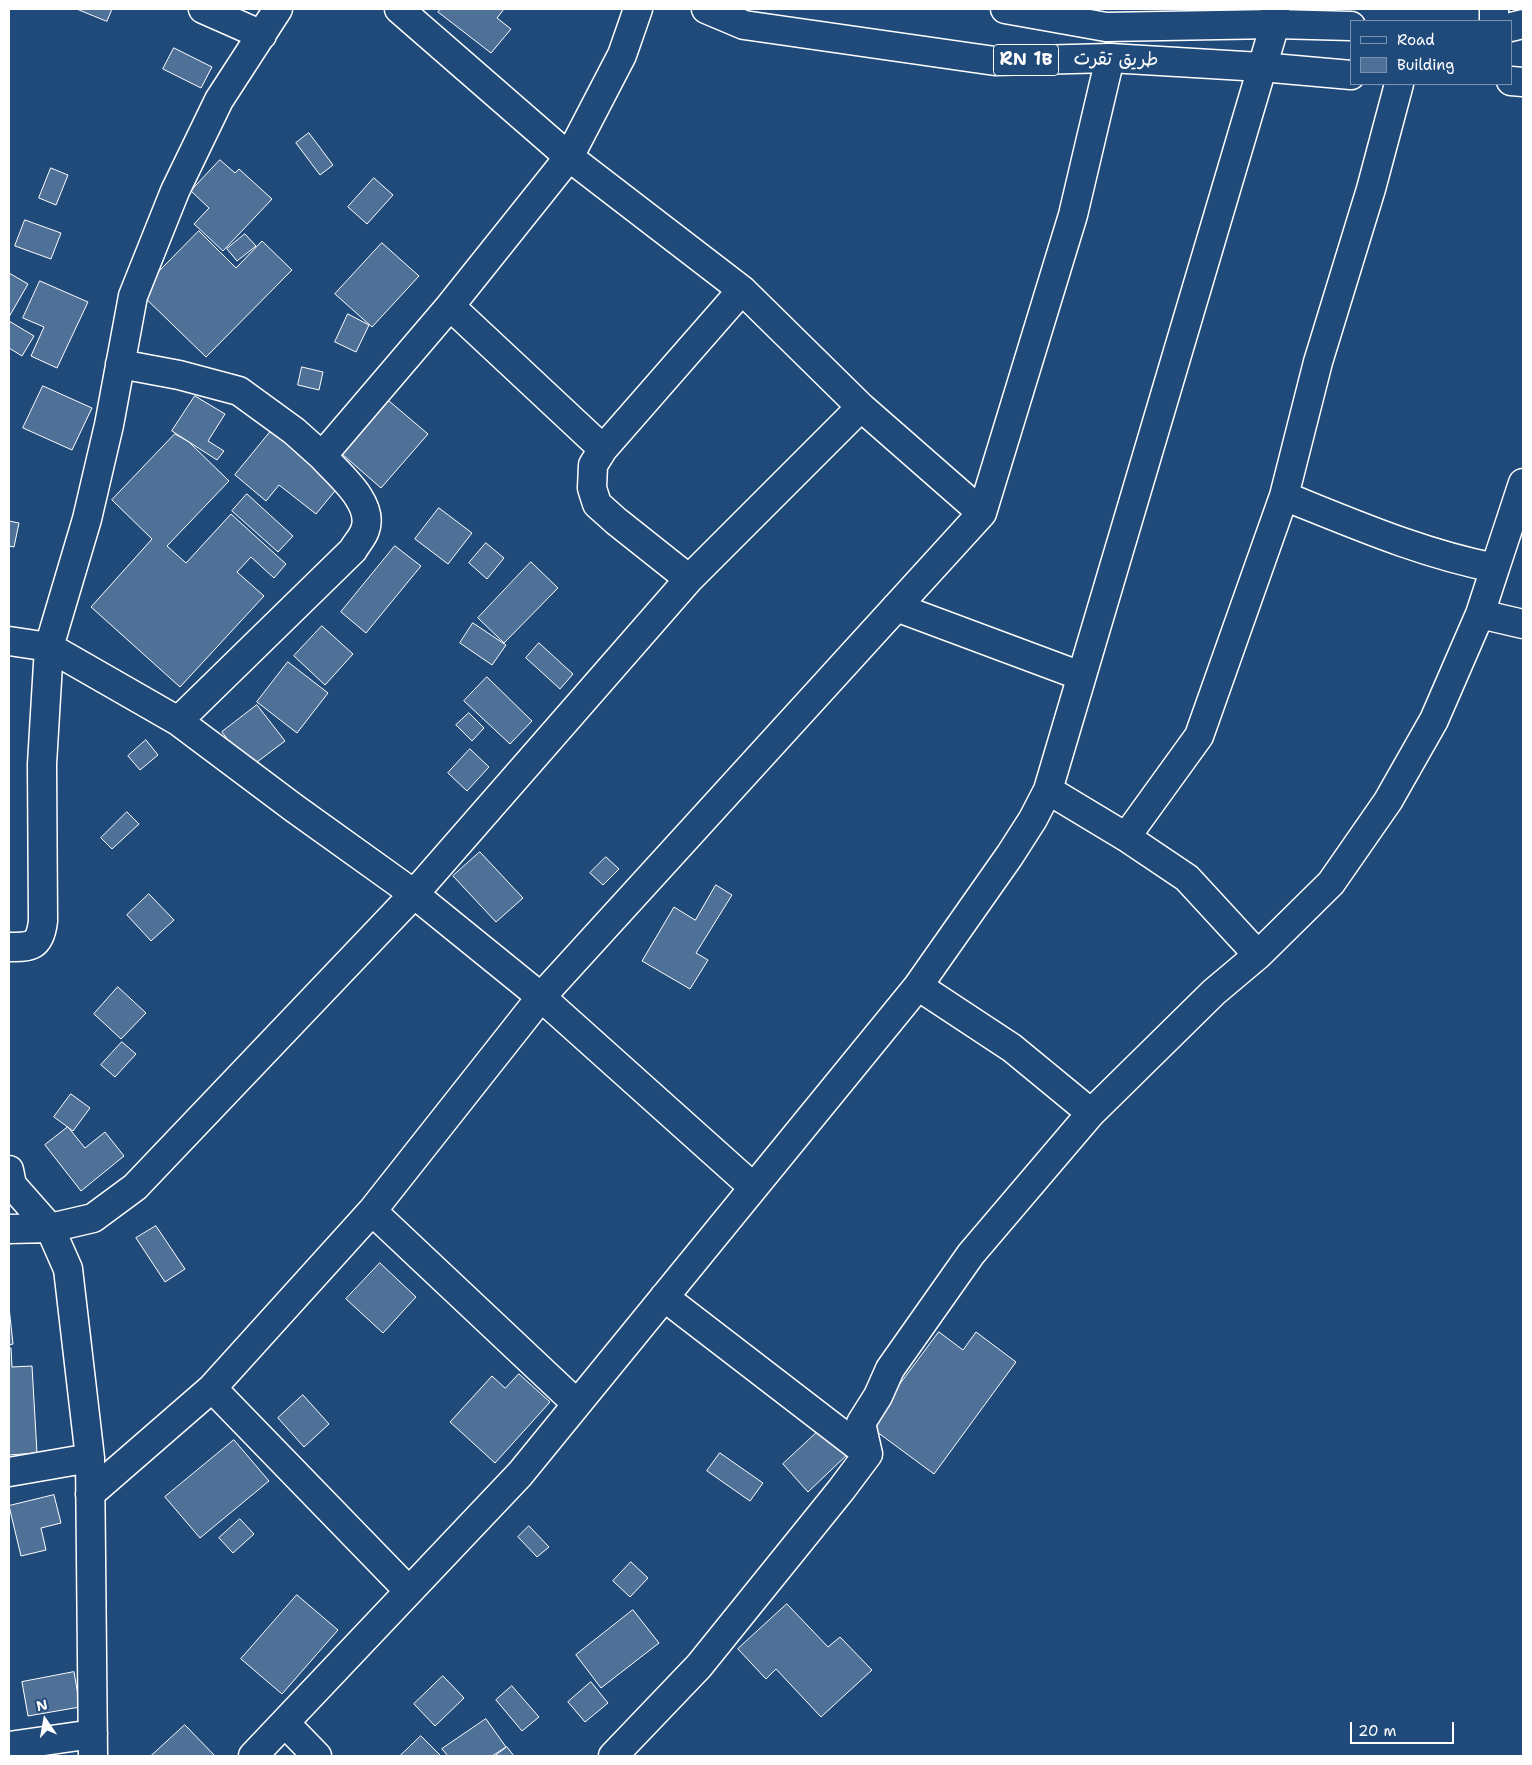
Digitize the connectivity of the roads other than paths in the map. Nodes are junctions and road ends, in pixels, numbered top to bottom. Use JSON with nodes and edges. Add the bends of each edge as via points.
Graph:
{"nodes":[{"id":1,"x":203,"y":9,"type":"edge"},
{"id":2,"x":278,"y":9,"type":"edge"},
{"id":3,"x":399,"y":9,"type":"edge"},
{"id":4,"x":638,"y":9,"type":"edge"},
{"id":5,"x":706,"y":9,"type":"edge"},
{"id":6,"x":1005,"y":9,"type":"edge"},
{"id":7,"x":1275,"y":16,"type":"edge"},
{"id":8,"x":1350,"y":26,"type":"edge"},
{"id":9,"x":262,"y":35,"type":"junction"},
{"id":10,"x":1110,"y":58,"type":"junction"},
{"id":11,"x":1261,"y":67,"type":"junction"},
{"id":12,"x":1350,"y":75,"type":"edge"},
{"id":13,"x":1399,"y":85,"type":"edge"},
{"id":14,"x":569,"y":157,"type":"junction"},
{"id":15,"x":742,"y":290,"type":"junction"},
{"id":16,"x":450,"y":306,"type":"junction"},
{"id":17,"x":120,"y":364,"type":"junction"},
{"id":18,"x":861,"y":407,"type":"junction"},
{"id":19,"x":603,"y":449,"type":"junction"},
{"id":20,"x":322,"y":456,"type":"junction"},
{"id":21,"x":1523,"y":483,"type":"edge"},
{"id":22,"x":1284,"y":496,"type":"junction"},
{"id":23,"x":982,"y":513,"type":"junction"},
{"id":24,"x":1494,"y":568,"type":"junction"},
{"id":25,"x":689,"y":578,"type":"junction"},
{"id":26,"x":896,"y":607,"type":"junction"},
{"id":27,"x":1480,"y":614,"type":"junction"},
{"id":28,"x":1523,"y":624,"type":"edge"},
{"id":29,"x":9,"y":640,"type":"edge"},
{"id":30,"x":48,"y":647,"type":"junction"},
{"id":31,"x":1081,"y":676,"type":"junction"},
{"id":32,"x":178,"y":720,"type":"junction"},
{"id":33,"x":1048,"y":790,"type":"junction"},
{"id":34,"x":1126,"y":837,"type":"junction"},
{"id":35,"x":414,"y":894,"type":"junction"},
{"id":36,"x":9,"y":947,"type":"edge"},
{"id":37,"x":1258,"y":955,"type":"junction"},
{"id":38,"x":918,"y":986,"type":"junction"},
{"id":39,"x":541,"y":997,"type":"junction"},
{"id":40,"x":1091,"y":1113,"type":"junction"},
{"id":41,"x":9,"y":1170,"type":"edge"},
{"id":42,"x":754,"y":1188,"type":"junction"},
{"id":43,"x":372,"y":1211,"type":"junction"},
{"id":44,"x":50,"y":1228,"type":"junction"},
{"id":45,"x":9,"y":1229,"type":"edge"},
{"id":46,"x":664,"y":1297,"type":"junction"},
{"id":47,"x":212,"y":1388,"type":"junction"},
{"id":48,"x":576,"y":1404,"type":"junction"},
{"id":49,"x":868,"y":1454,"type":"junction"},
{"id":50,"x":90,"y":1458,"type":"junction"},
{"id":51,"x":9,"y":1472,"type":"edge"},
{"id":52,"x":90,"y":1494,"type":"junction"},
{"id":53,"x":409,"y":1591,"type":"junction"},
{"id":54,"x":285,"y":1723,"type":"junction"},
{"id":55,"x":93,"y":1745,"type":"edge"},
{"id":56,"x":9,"y":1746,"type":"edge"},
{"id":57,"x":253,"y":1756,"type":"edge"},
{"id":58,"x":317,"y":1756,"type":"edge"},
{"id":59,"x":613,"y":1756,"type":"edge"}],
"edges":[{"from":1,"to":9,"type":"street"},
{"from":2,"to":9,"type":"street"},
{"from":3,"to":14,"type":"street"},
{"from":4,"to":14,"type":"street","via":[[622,55]]},
{"from":5,"to":10,"type":"street","name":"طريق تقرت","number":"RN 1B","via":[[744,25],[995,61]]},
{"from":6,"to":7,"type":"street","name":"طريق تقرت","number":"RN 1B","via":[[1106,27]]},
{"from":7,"to":8,"type":"street","name":"طريق تقرت","number":"RN 1B"},
{"from":7,"to":11,"type":"street"},
{"from":9,"to":17,"type":"street","via":[[219,100],[175,191],[133,296]]},
{"from":10,"to":11,"type":"street","name":"طريق تقرت","number":"RN 1B"},
{"from":10,"to":23,"type":"street","via":[[1073,215]]},
{"from":11,"to":12,"type":"street","name":"طريق تقرت","number":"RN 1B"},
{"from":11,"to":31,"type":"street"},
{"from":13,"to":22,"type":"street","via":[[1318,362]]},
{"from":14,"to":15,"type":"street"},
{"from":14,"to":16,"type":"street"},
{"from":15,"to":18,"type":"street"},
{"from":15,"to":19,"type":"street"},
{"from":16,"to":19,"type":"street"},
{"from":16,"to":20,"type":"street"},
{"from":17,"to":20,"type":"street","via":[[180,375],[239,391]]},
{"from":17,"to":30,"type":"street","via":[[88,519]]},
{"from":18,"to":23,"type":"street"},
{"from":18,"to":25,"type":"street"},
{"from":19,"to":25,"type":"street","via":[[593,466],[592,488],[598,504],[616,522]]},
{"from":20,"to":32,"type":"street","via":[[356,493],[367,512],[365,530],[353,550]]},
{"from":21,"to":24,"type":"street"},
{"from":22,"to":24,"type":"street","via":[[1406,544],[1455,560]]},
{"from":22,"to":34,"type":"street","via":[[1200,736]]},
{"from":23,"to":26,"type":"street"},
{"from":24,"to":27,"type":"street"},
{"from":25,"to":35,"type":"street"},
{"from":26,"to":31,"type":"street"},
{"from":26,"to":39,"type":"street"},
{"from":27,"to":28,"type":"street"},
{"from":27,"to":37,"type":"street","via":[[1434,720],[1388,801],[1331,883]]},
{"from":29,"to":30,"type":"street"},
{"from":30,"to":32,"type":"street"},
{"from":30,"to":36,"type":"street","via":[[42,764],[44,921],[36,943],[29,947]]},
{"from":31,"to":33,"type":"street"},
{"from":32,"to":35,"type":"street"},
{"from":33,"to":34,"type":"street"},
{"from":33,"to":38,"type":"street","via":[[1010,855]]},
{"from":34,"to":37,"type":"street","via":[[1187,878]]},
{"from":35,"to":39,"type":"street"},
{"from":35,"to":44,"type":"street","via":[[136,1187],[93,1218]]},
{"from":37,"to":40,"type":"street","via":[[1214,992]]},
{"from":38,"to":40,"type":"street","via":[[1012,1048]]},
{"from":38,"to":42,"type":"street"},
{"from":39,"to":42,"type":"street"},
{"from":39,"to":43,"type":"street"},
{"from":40,"to":49,"type":"street","via":[[971,1254],[890,1369],[878,1396],[860,1423]]},
{"from":41,"to":44,"type":"street","via":[[12,1185]]},
{"from":42,"to":46,"type":"street"},
{"from":43,"to":47,"type":"street"},
{"from":43,"to":48,"type":"street"},
{"from":44,"to":45,"type":"street"},
{"from":44,"to":50,"type":"street","via":[[68,1269]]},
{"from":46,"to":48,"type":"street"},
{"from":46,"to":49,"type":"street"},
{"from":47,"to":52,"type":"street"},
{"from":47,"to":53,"type":"street"},
{"from":48,"to":53,"type":"street","via":[[520,1474]]},
{"from":49,"to":59,"type":"street","via":[[699,1666]]},
{"from":50,"to":51,"type":"street"},
{"from":50,"to":52,"type":"street"},
{"from":52,"to":55,"type":"street"},
{"from":53,"to":54,"type":"street"},
{"from":54,"to":57,"type":"street"},
{"from":54,"to":58,"type":"street"},
{"from":55,"to":56,"type":"street"}]}
